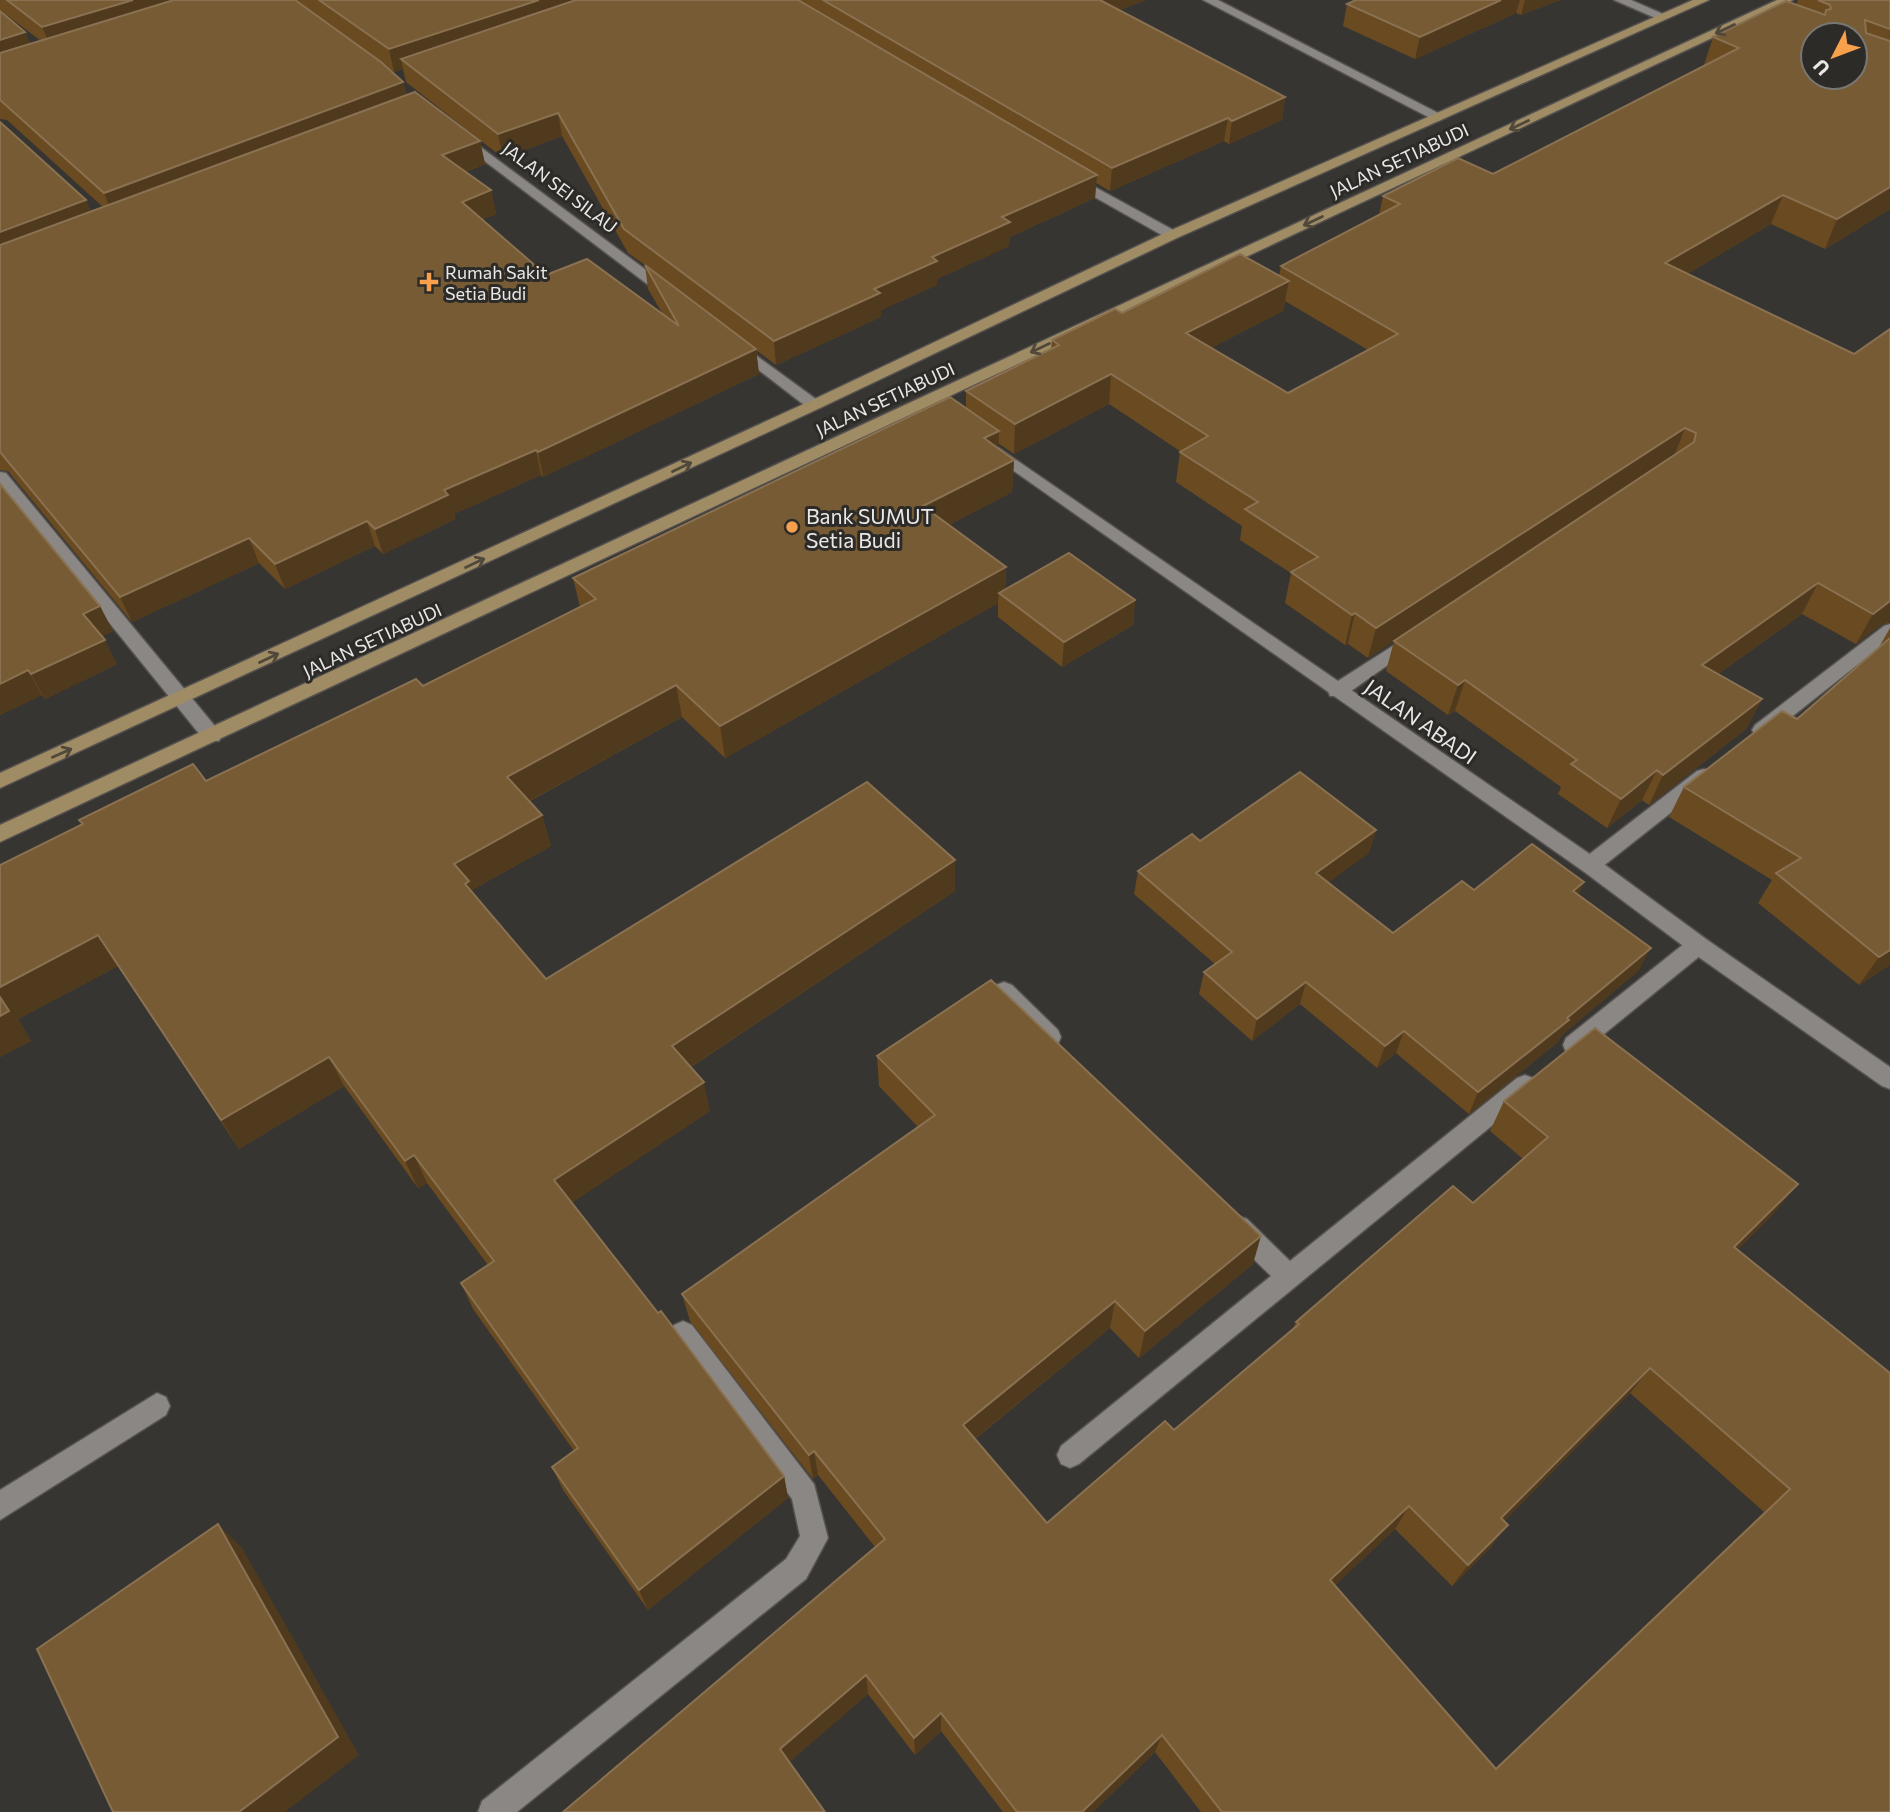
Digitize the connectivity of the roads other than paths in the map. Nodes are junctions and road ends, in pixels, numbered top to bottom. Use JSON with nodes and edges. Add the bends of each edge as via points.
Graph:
{"nodes":[{"id":1,"x":1209,"y":0,"type":"edge"},
{"id":2,"x":1620,"y":0,"type":"edge"},
{"id":3,"x":1703,"y":0,"type":"edge"},
{"id":4,"x":1787,"y":0,"type":"edge"},
{"id":5,"x":1757,"y":14,"type":"junction"},
{"id":6,"x":1664,"y":18,"type":"junction"},
{"id":7,"x":1779,"y":23,"type":"edge"},
{"id":8,"x":1439,"y":117,"type":"junction"},
{"id":9,"x":445,"y":124,"type":"edge"},
{"id":10,"x":1059,"y":170,"type":"edge"},
{"id":11,"x":1171,"y":235,"type":"junction"},
{"id":12,"x":684,"y":306,"type":"edge"},
{"id":13,"x":727,"y":339,"type":"edge"},
{"id":14,"x":925,"y":401,"type":"junction"},
{"id":15,"x":814,"y":405,"type":"junction"},
{"id":16,"x":948,"y":418,"type":"edge"},
{"id":17,"x":971,"y":434,"type":"edge"},
{"id":18,"x":0,"y":477,"type":"edge"},
{"id":19,"x":1429,"y":628,"type":"edge"},
{"id":20,"x":1890,"y":630,"type":"edge"},
{"id":21,"x":1337,"y":691,"type":"junction"},
{"id":22,"x":184,"y":698,"type":"junction"},
{"id":23,"x":212,"y":736,"type":"junction"},
{"id":24,"x":1751,"y":739,"type":"edge"},
{"id":25,"x":1718,"y":764,"type":"edge"},
{"id":26,"x":0,"y":781,"type":"edge"},
{"id":27,"x":0,"y":834,"type":"edge"},
{"id":28,"x":1590,"y":865,"type":"junction"},
{"id":29,"x":1698,"y":945,"type":"junction"},
{"id":30,"x":1004,"y":991,"type":"edge"},
{"id":31,"x":1063,"y":1050,"type":"edge"},
{"id":32,"x":1890,"y":1079,"type":"edge"},
{"id":33,"x":1220,"y":1208,"type":"edge"},
{"id":34,"x":1289,"y":1278,"type":"junction"},
{"id":35,"x":683,"y":1333,"type":"edge"},
{"id":36,"x":157,"y":1406,"type":"dead end"},
{"id":37,"x":1070,"y":1455,"type":"dead end"},
{"id":38,"x":0,"y":1506,"type":"edge"},
{"id":39,"x":493,"y":1812,"type":"edge"}],
"edges":[{"from":1,"to":8,"type":"street"},
{"from":2,"to":6,"type":"street"},
{"from":3,"to":6,"type":"main road","name":"JALAN SETIABUDI"},
{"from":4,"to":5,"type":"main road","name":"JALAN SETIABUDI"},
{"from":5,"to":7,"type":"street"},
{"from":5,"to":14,"type":"main road","name":"JALAN SETIABUDI","one_way":true},
{"from":6,"to":8,"type":"main road","name":"JALAN SETIABUDI"},
{"from":8,"to":11,"type":"main road","name":"JALAN SETIABUDI"},
{"from":9,"to":12,"type":"street","name":"JALAN SEI SILAU"},
{"from":10,"to":11,"type":"street"},
{"from":11,"to":15,"type":"main road","name":"JALAN SETIABUDI"},
{"from":13,"to":15,"type":"street"},
{"from":14,"to":16,"type":"street"},
{"from":14,"to":23,"type":"main road","name":"JALAN SETIABUDI"},
{"from":22,"to":15,"type":"main road","name":"JALAN SETIABUDI","one_way":true},
{"from":17,"to":21,"type":"street","name":"JALAN ABADI"},
{"from":18,"to":22,"type":"street"},
{"from":19,"to":21,"type":"street"},
{"from":20,"to":24,"type":"street"},
{"from":21,"to":28,"type":"street","name":"JALAN ABADI"},
{"from":22,"to":23,"type":"street"},
{"from":26,"to":22,"type":"main road","name":"JALAN SETIABUDI","one_way":true},
{"from":23,"to":27,"type":"main road","name":"JALAN SETIABUDI"},
{"from":25,"to":28,"type":"street"},
{"from":28,"to":29,"type":"street","name":"JALAN ABADI"},
{"from":29,"to":32,"type":"street","name":"JALAN ABADI"},
{"from":29,"to":34,"type":"street"},
{"from":30,"to":31,"type":"street"},
{"from":33,"to":34,"type":"street"},
{"from":34,"to":37,"type":"street"},
{"from":35,"to":39,"type":"street","via":[[804,1493],[814,1538],[796,1569]]},
{"from":36,"to":38,"type":"street"}]}
